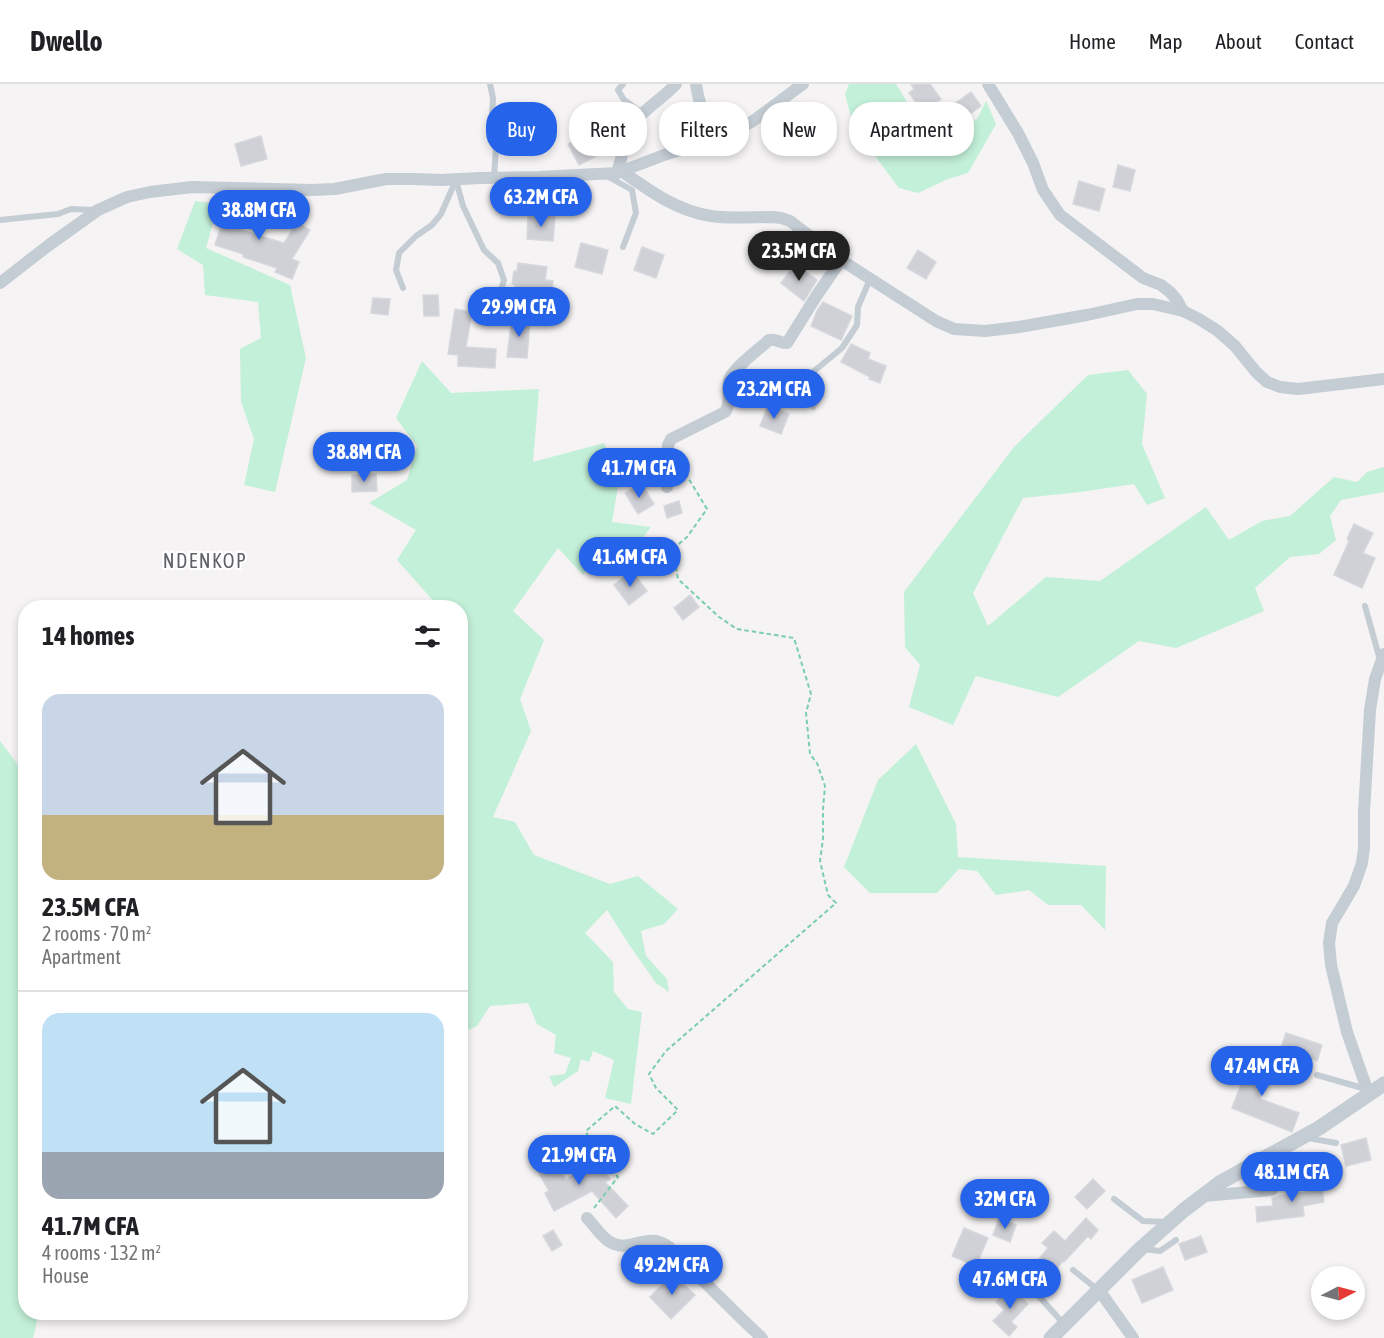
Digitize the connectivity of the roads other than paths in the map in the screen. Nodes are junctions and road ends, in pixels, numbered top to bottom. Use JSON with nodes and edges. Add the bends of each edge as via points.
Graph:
{"nodes":[{"id":1,"x":490,"y":84,"type":"edge"},
{"id":2,"x":623,"y":84,"type":"edge"},
{"id":3,"x":676,"y":84,"type":"edge"},
{"id":4,"x":696,"y":84,"type":"edge"},
{"id":5,"x":803,"y":84,"type":"edge"},
{"id":6,"x":988,"y":84,"type":"edge"},
{"id":7,"x":627,"y":102,"type":"edge"},
{"id":8,"x":699,"y":102,"type":"edge"},
{"id":9,"x":647,"y":110,"type":"edge"},
{"id":10,"x":749,"y":123,"type":"edge"},
{"id":11,"x":624,"y":156,"type":"edge"},
{"id":12,"x":661,"y":156,"type":"edge"},
{"id":13,"x":620,"y":172,"type":"junction"},
{"id":14,"x":604,"y":175,"type":"junction"},
{"id":15,"x":514,"y":177,"type":"junction"},
{"id":16,"x":494,"y":178,"type":"junction"},
{"id":17,"x":456,"y":179,"type":"junction"},
{"id":18,"x":530,"y":207,"type":"dead end"},
{"id":19,"x":98,"y":210,"type":"junction"},
{"id":20,"x":0,"y":220,"type":"edge"},
{"id":21,"x":623,"y":247,"type":"dead end"},
{"id":22,"x":841,"y":260,"type":"junction"},
{"id":23,"x":870,"y":279,"type":"junction"},
{"id":24,"x":0,"y":284,"type":"edge"},
{"id":25,"x":403,"y":288,"type":"dead end"},
{"id":26,"x":1183,"y":311,"type":"junction"},
{"id":27,"x":494,"y":313,"type":"dead end"},
{"id":28,"x":1384,"y":379,"type":"edge"},
{"id":29,"x":783,"y":391,"type":"dead end"},
{"id":30,"x":667,"y":487,"type":"dead end"},
{"id":31,"x":1365,"y":606,"type":"dead end"},
{"id":32,"x":1382,"y":658,"type":"edge"},
{"id":33,"x":1317,"y":1075,"type":"dead end"},
{"id":34,"x":1384,"y":1084,"type":"edge"},
{"id":35,"x":1368,"y":1093,"type":"junction"},
{"id":36,"x":1302,"y":1137,"type":"junction"},
{"id":37,"x":1336,"y":1143,"type":"dead end"},
{"id":38,"x":1272,"y":1191,"type":"dead end"},
{"id":39,"x":1204,"y":1196,"type":"junction"},
{"id":40,"x":1114,"y":1199,"type":"dead end"},
{"id":41,"x":587,"y":1218,"type":"road end"},
{"id":42,"x":1170,"y":1223,"type":"junction"},
{"id":43,"x":1176,"y":1240,"type":"dead end"},
{"id":44,"x":1140,"y":1249,"type":"junction"},
{"id":45,"x":1072,"y":1270,"type":"dead end"},
{"id":46,"x":1023,"y":1279,"type":"dead end"},
{"id":47,"x":1099,"y":1290,"type":"junction"},
{"id":48,"x":1064,"y":1324,"type":"junction"},
{"id":49,"x":762,"y":1338,"type":"edge"},
{"id":50,"x":1051,"y":1338,"type":"edge"},
{"id":51,"x":1133,"y":1338,"type":"edge"}],
"edges":[{"from":1,"to":16,"type":"lane","via":[[491,131],[496,146]]},
{"from":2,"to":7,"type":"lane","via":[[618,90]]},
{"from":3,"to":9,"type":"street"},
{"from":4,"to":8,"type":"street"},
{"from":5,"to":10,"type":"street"},
{"from":6,"to":26,"type":"street","via":[[1060,215],[1134,272],[1170,292]]},
{"from":11,"to":13,"type":"street"},
{"from":12,"to":13,"type":"street"},
{"from":13,"to":14,"type":"street"},
{"from":13,"to":22,"type":"street","via":[[693,213],[790,221]]},
{"from":14,"to":15,"type":"street"},
{"from":14,"to":21,"type":"lane","via":[[632,190],[636,213]]},
{"from":15,"to":16,"type":"street"},
{"from":15,"to":18,"type":"lane","via":[[522,202]]},
{"from":16,"to":17,"type":"street"},
{"from":17,"to":19,"type":"street","via":[[386,179],[311,190],[192,187],[127,197]]},
{"from":17,"to":25,"type":"lane","via":[[441,214],[399,253],[396,270]]},
{"from":17,"to":27,"type":"lane","via":[[463,206],[504,280]]},
{"from":19,"to":20,"type":"lane","via":[[71,209]]},
{"from":19,"to":24,"type":"street"},
{"from":22,"to":23,"type":"street"},
{"from":22,"to":30,"type":"street","via":[[787,343],[769,340],[729,379],[730,400],[725,412],[671,439]]},
{"from":23,"to":26,"type":"street","via":[[954,329],[1019,327],[1137,304]]},
{"from":23,"to":29,"type":"lane","via":[[858,307],[857,325],[842,348]]},
{"from":26,"to":28,"type":"street","via":[[1218,331],[1267,382],[1280,387],[1298,389]]},
{"from":31,"to":32,"type":"lane"},
{"from":32,"to":35,"type":"street","via":[[1370,710],[1362,863],[1332,923],[1329,943],[1347,1032]]},
{"from":33,"to":35,"type":"lane"},
{"from":34,"to":35,"type":"street"},
{"from":35,"to":36,"type":"street"},
{"from":36,"to":37,"type":"lane"},
{"from":36,"to":39,"type":"street","via":[[1221,1182]]},
{"from":38,"to":39,"type":"street"},
{"from":39,"to":42,"type":"street"},
{"from":40,"to":42,"type":"lane","via":[[1143,1221]]},
{"from":41,"to":49,"type":"street","via":[[609,1241],[620,1246],[650,1240],[669,1246]]},
{"from":42,"to":44,"type":"street"},
{"from":43,"to":44,"type":"lane","via":[[1160,1251]]},
{"from":44,"to":47,"type":"street"},
{"from":45,"to":47,"type":"lane"},
{"from":46,"to":48,"type":"lane"},
{"from":47,"to":48,"type":"street"},
{"from":47,"to":51,"type":"street"},
{"from":48,"to":50,"type":"street"}]}
